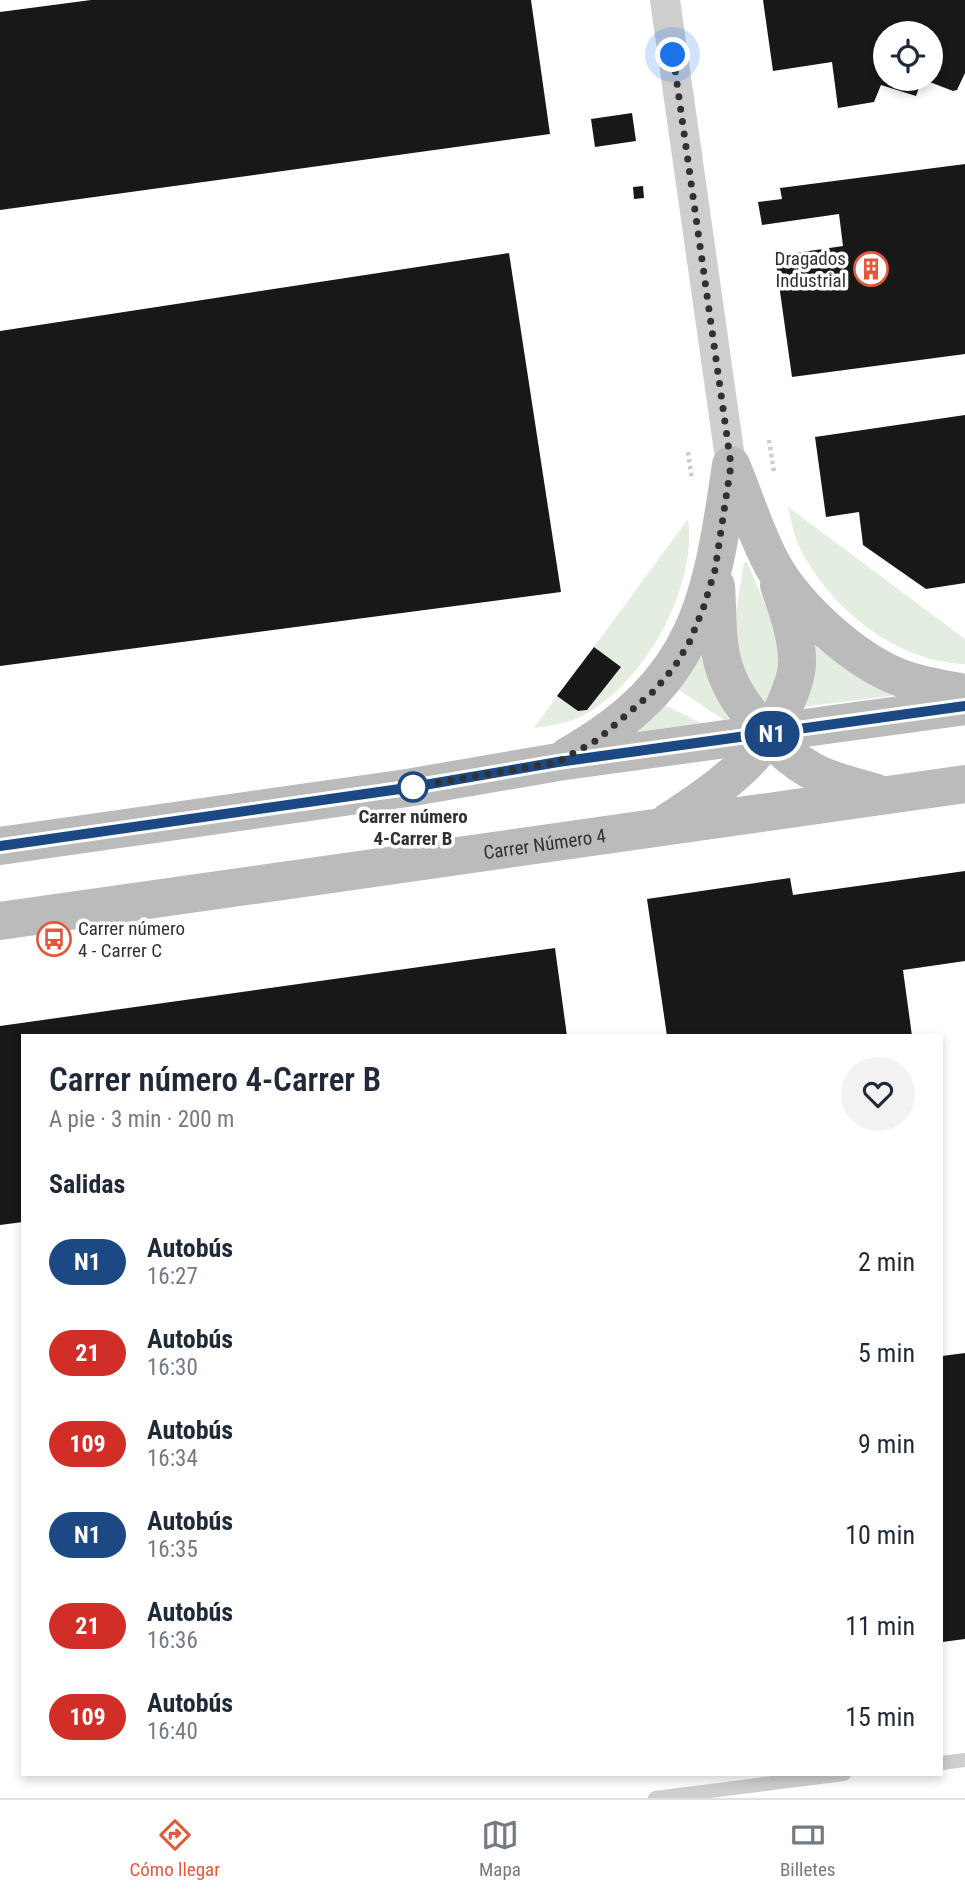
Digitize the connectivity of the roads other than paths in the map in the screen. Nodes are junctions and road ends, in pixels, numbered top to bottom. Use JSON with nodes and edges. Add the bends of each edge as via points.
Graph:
{"nodes":[{"id":1,"x":666,"y":0,"type":"edge"},
{"id":2,"x":731,"y":465,"type":"junction"},
{"id":3,"x":771,"y":563,"type":"junction"},
{"id":4,"x":715,"y":570,"type":"junction"},
{"id":5,"x":965,"y":694,"type":"edge"},
{"id":6,"x":965,"y":706,"type":"edge"},
{"id":7,"x":770,"y":735,"type":"junction"},
{"id":8,"x":558,"y":762,"type":"junction"},
{"id":9,"x":965,"y":785,"type":"edge"},
{"id":10,"x":884,"y":796,"type":"junction"},
{"id":11,"x":661,"y":827,"type":"junction"},
{"id":12,"x":0,"y":846,"type":"edge"},
{"id":13,"x":0,"y":921,"type":"edge"},
{"id":14,"x":965,"y":1760,"type":"edge"},
{"id":15,"x":943,"y":1763,"type":"edge"},
{"id":16,"x":828,"y":1776,"type":"edge"},
{"id":17,"x":655,"y":1798,"type":"edge"}],
"edges":[{"from":1,"to":2,"type":"street"},
{"from":2,"to":3,"type":"street"},
{"from":2,"to":4,"type":"street"},
{"from":3,"to":5,"type":"street","via":[[807,609],[861,656],[887,673]]},
{"from":3,"to":7,"type":"street","via":[[793,626],[797,660],[794,682]]},
{"from":4,"to":7,"type":"street","via":[[723,665],[732,687]]},
{"from":4,"to":8,"type":"street","via":[[690,641],[675,666],[628,716]]},
{"from":6,"to":7,"type":"street"},
{"from":7,"to":8,"type":"street"},
{"from":7,"to":10,"type":"street","via":[[793,760],[819,775]]},
{"from":7,"to":11,"type":"street","via":[[718,789]]},
{"from":8,"to":12,"type":"street"},
{"from":9,"to":10,"type":"street","name":"Carrer Número 4"},
{"from":10,"to":11,"type":"street","name":"Carrer Número 4"},
{"from":11,"to":13,"type":"street","name":"Carrer Número 4"},
{"from":14,"to":15,"type":"lane"},
{"from":16,"to":17,"type":"lane"}]}
